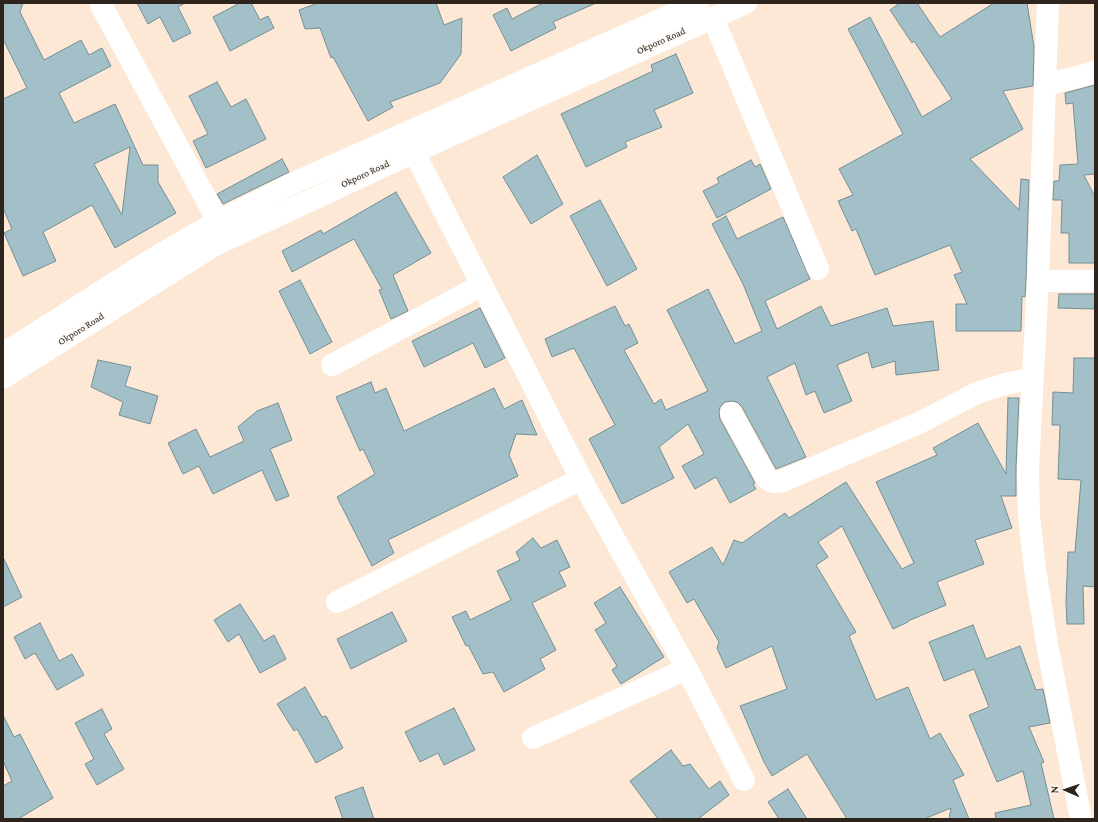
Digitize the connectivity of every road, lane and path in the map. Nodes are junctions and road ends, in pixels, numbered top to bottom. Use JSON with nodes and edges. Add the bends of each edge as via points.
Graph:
{"nodes":[{"id":1,"x":746,"y":3,"type":"edge"},
{"id":2,"x":1048,"y":3,"type":"edge"},
{"id":3,"x":101,"y":5,"type":"dead end"},
{"id":4,"x":705,"y":10,"type":"edge"},
{"id":5,"x":1095,"y":72,"type":"edge"},
{"id":6,"x":1046,"y":85,"type":"junction"},
{"id":7,"x":414,"y":152,"type":"junction"},
{"id":8,"x":218,"y":221,"type":"junction"},
{"id":9,"x":818,"y":269,"type":"dead end"},
{"id":10,"x":1038,"y":281,"type":"junction"},
{"id":11,"x":1095,"y":281,"type":"edge"},
{"id":12,"x":482,"y":285,"type":"junction"},
{"id":13,"x":3,"y":354,"type":"edge"},
{"id":14,"x":332,"y":365,"type":"dead end"},
{"id":15,"x":3,"y":378,"type":"edge"},
{"id":16,"x":1033,"y":378,"type":"junction"},
{"id":17,"x":731,"y":413,"type":"dead end"},
{"id":18,"x":581,"y":479,"type":"junction"},
{"id":19,"x":337,"y":602,"type":"dead end"},
{"id":20,"x":686,"y":669,"type":"junction"},
{"id":21,"x":533,"y":738,"type":"dead end"},
{"id":22,"x":744,"y":780,"type":"dead end"},
{"id":23,"x":1081,"y":819,"type":"edge"}],
"edges":[{"from":1,"to":4,"type":"street","name":"Okporo Road"},
{"from":2,"to":6,"type":"street"},
{"from":3,"to":8,"type":"street"},
{"from":4,"to":7,"type":"street","name":"Okporo Road"},
{"from":4,"to":8,"type":"street","name":"Okporo Road","via":[[298,181]]},
{"from":4,"to":9,"type":"street"},
{"from":5,"to":6,"type":"street"},
{"from":6,"to":10,"type":"street"},
{"from":7,"to":12,"type":"street"},
{"from":7,"to":15,"type":"street","name":"Okporo Road","via":[[215,246]]},
{"from":8,"to":13,"type":"street","name":"Okporo Road"},
{"from":10,"to":11,"type":"street"},
{"from":10,"to":16,"type":"street"},
{"from":12,"to":14,"type":"street"},
{"from":12,"to":18,"type":"street"},
{"from":16,"to":17,"type":"street","via":[[976,393],[919,423],[782,481],[774,482],[767,479]]},
{"from":16,"to":23,"type":"street","via":[[1028,468],[1031,531],[1047,644]]},
{"from":18,"to":19,"type":"street"},
{"from":18,"to":20,"type":"street"},
{"from":20,"to":21,"type":"street"},
{"from":20,"to":22,"type":"street"}]}
